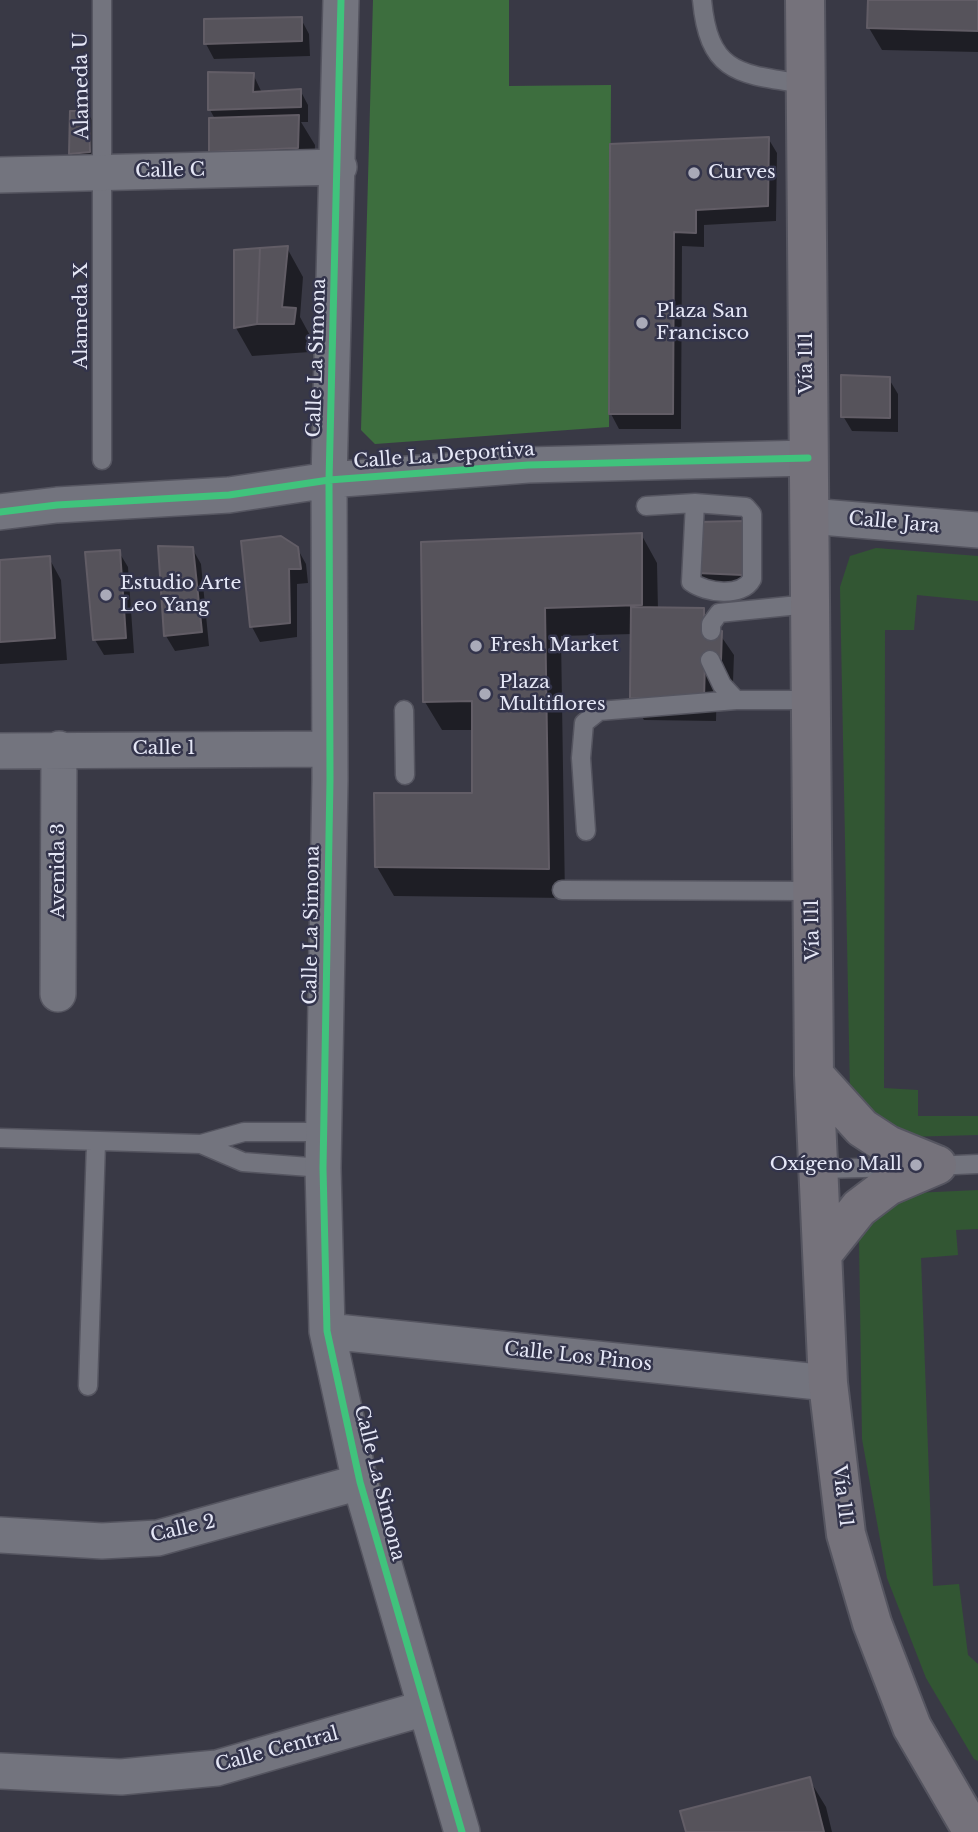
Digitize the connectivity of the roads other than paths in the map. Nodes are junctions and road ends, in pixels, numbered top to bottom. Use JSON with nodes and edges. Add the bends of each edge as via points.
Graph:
{"nodes":[{"id":1,"x":102,"y":0,"type":"edge"},
{"id":2,"x":341,"y":0,"type":"edge"},
{"id":3,"x":702,"y":0,"type":"edge"},
{"id":4,"x":805,"y":0,"type":"edge"},
{"id":5,"x":805,"y":84,"type":"junction"},
{"id":6,"x":339,"y":167,"type":"junction"},
{"id":7,"x":104,"y":172,"type":"junction"},
{"id":8,"x":0,"y":175,"type":"edge"},
{"id":9,"x":808,"y":458,"type":"junction"},
{"id":10,"x":102,"y":460,"type":"dead end"},
{"id":11,"x":328,"y":480,"type":"junction"},
{"id":12,"x":695,"y":503,"type":"junction"},
{"id":13,"x":646,"y":506,"type":"dead end"},
{"id":14,"x":0,"y":512,"type":"edge"},
{"id":15,"x":809,"y":516,"type":"junction"},
{"id":16,"x":978,"y":530,"type":"edge"},
{"id":17,"x":809,"y":604,"type":"junction"},
{"id":18,"x":711,"y":631,"type":"dead end"},
{"id":19,"x":710,"y":660,"type":"dead end"},
{"id":20,"x":736,"y":700,"type":"junction"},
{"id":21,"x":811,"y":700,"type":"junction"},
{"id":22,"x":404,"y":710,"type":"dead end"},
{"id":23,"x":59,"y":749,"type":"junction"},
{"id":24,"x":328,"y":749,"type":"junction"},
{"id":25,"x":0,"y":751,"type":"edge"},
{"id":26,"x":405,"y":775,"type":"dead end"},
{"id":27,"x":586,"y":831,"type":"dead end"},
{"id":28,"x":562,"y":890,"type":"dead end"},
{"id":29,"x":813,"y":891,"type":"junction"},
{"id":30,"x":58,"y":994,"type":"dead end"},
{"id":31,"x":814,"y":1075,"type":"junction"},
{"id":32,"x":323,"y":1132,"type":"junction"},
{"id":33,"x":0,"y":1138,"type":"edge"},
{"id":34,"x":96,"y":1143,"type":"junction"},
{"id":35,"x":201,"y":1144,"type":"junction"},
{"id":36,"x":978,"y":1164,"type":"edge"},
{"id":37,"x":937,"y":1166,"type":"junction"},
{"id":38,"x":323,"y":1168,"type":"junction"},
{"id":39,"x":820,"y":1169,"type":"junction"},
{"id":40,"x":824,"y":1252,"type":"junction"},
{"id":41,"x":327,"y":1331,"type":"junction"},
{"id":42,"x":828,"y":1383,"type":"junction"},
{"id":43,"x":88,"y":1385,"type":"dead end"},
{"id":44,"x":360,"y":1482,"type":"junction"},
{"id":45,"x":0,"y":1535,"type":"edge"},
{"id":46,"x":425,"y":1707,"type":"junction"},
{"id":47,"x":0,"y":1771,"type":"edge"},
{"id":48,"x":960,"y":1786,"type":"edge"},
{"id":49,"x":462,"y":1832,"type":"edge"},
{"id":50,"x":973,"y":1832,"type":"edge"}],
"edges":[{"from":1,"to":7,"type":"lane","name":"Alameda U"},
{"from":2,"to":6,"type":"street","name":"Calle La Simona"},
{"from":3,"to":5,"type":"lane","via":[[712,48],[730,67]]},
{"from":4,"to":5,"type":"main road","name":"Vía 111"},
{"from":5,"to":9,"type":"main road","name":"Vía 111"},
{"from":6,"to":7,"type":"street","name":"Calle C"},
{"from":6,"to":11,"type":"street","name":"Calle La Simona"},
{"from":7,"to":8,"type":"street","name":"Calle C"},
{"from":7,"to":10,"type":"lane","name":"Alameda X"},
{"from":9,"to":11,"type":"street","name":"Calle La Deportiva","via":[[528,465]]},
{"from":9,"to":15,"type":"main road","name":"Vía 111"},
{"from":11,"to":14,"type":"street","name":"Calle La Deportiva","via":[[229,495]]},
{"from":11,"to":24,"type":"street","name":"Calle La Simona"},
{"from":12,"to":12,"type":"lane","via":[[746,507],[752,514],[752,579],[738,592],[691,582]]},
{"from":12,"to":13,"type":"lane"},
{"from":15,"to":16,"type":"street","name":"Calle Jara"},
{"from":15,"to":17,"type":"main road","name":"Vía 111"},
{"from":17,"to":18,"type":"lane","via":[[719,613]]},
{"from":17,"to":21,"type":"main road","name":"Vía 111"},
{"from":19,"to":20,"type":"lane","via":[[722,685]]},
{"from":20,"to":21,"type":"lane"},
{"from":20,"to":27,"type":"lane","via":[[598,711],[584,723],[581,758]]},
{"from":21,"to":29,"type":"main road","name":"Vía 111"},
{"from":22,"to":26,"type":"lane"},
{"from":23,"to":24,"type":"street","name":"Calle 1"},
{"from":23,"to":25,"type":"street","name":"Calle 1"},
{"from":23,"to":30,"type":"street","name":"Avenida 3"},
{"from":24,"to":32,"type":"street","name":"Calle La Simona"},
{"from":28,"to":29,"type":"lane"},
{"from":29,"to":31,"type":"main road","name":"Vía 111"},
{"from":31,"to":37,"type":"main road","via":[[862,1128]]},
{"from":31,"to":39,"type":"main road","name":"Vía 111"},
{"from":32,"to":35,"type":"lane","via":[[244,1132]]},
{"from":32,"to":38,"type":"street","name":"Calle La Simona"},
{"from":33,"to":34,"type":"lane"},
{"from":34,"to":35,"type":"lane"},
{"from":34,"to":43,"type":"lane"},
{"from":35,"to":38,"type":"lane","via":[[243,1162]]},
{"from":36,"to":37,"type":"lane"},
{"from":37,"to":39,"type":"lane"},
{"from":37,"to":40,"type":"main road","via":[[888,1186],[869,1200]]},
{"from":38,"to":41,"type":"street","name":"Calle La Simona"},
{"from":39,"to":40,"type":"main road","name":"Vía 111"},
{"from":40,"to":42,"type":"main road","name":"Vía 111"},
{"from":41,"to":42,"type":"street","name":"Calle Los Pinos"},
{"from":41,"to":44,"type":"street","name":"Calle La Simona"},
{"from":42,"to":48,"type":"main road","name":"Vía 111","via":[[846,1534],[860,1588],[912,1727]]},
{"from":44,"to":45,"type":"street","name":"Calle 2","via":[[158,1538],[102,1541]]},
{"from":44,"to":46,"type":"street","name":"Calle La Simona"},
{"from":46,"to":47,"type":"street","name":"Calle Central","via":[[217,1768],[121,1777]]},
{"from":46,"to":49,"type":"street","name":"Calle La Simona"},
{"from":48,"to":50,"type":"main road","name":"Vía 111"}]}
